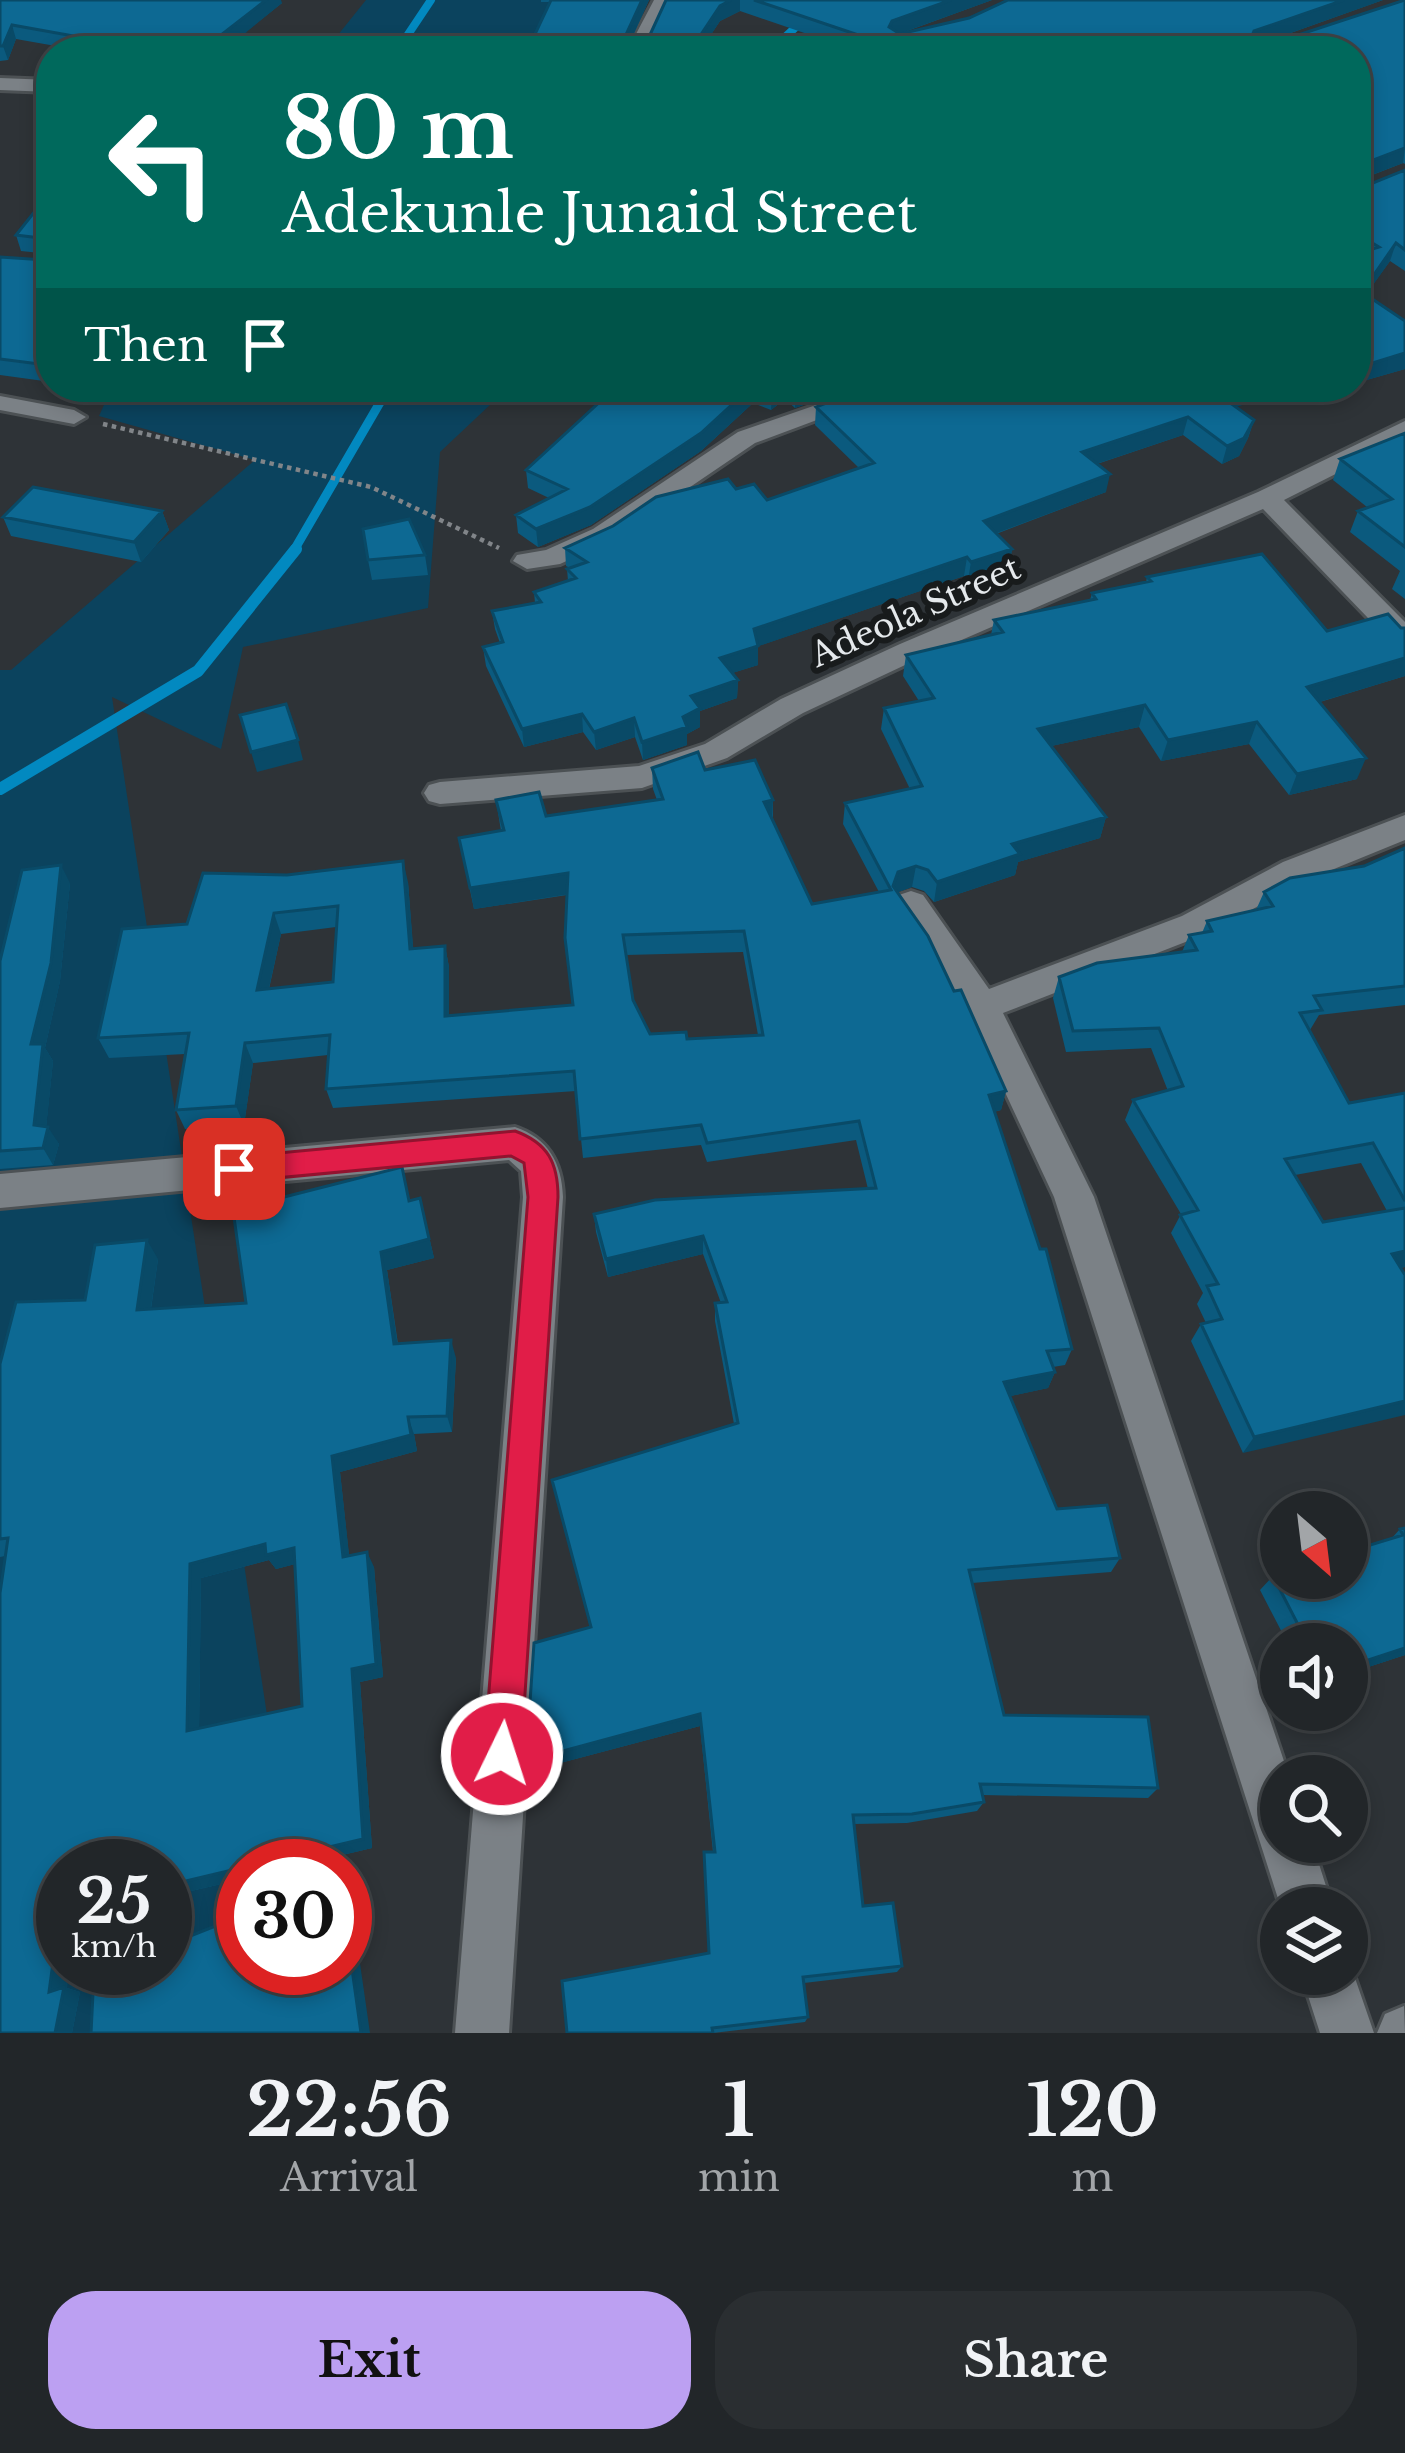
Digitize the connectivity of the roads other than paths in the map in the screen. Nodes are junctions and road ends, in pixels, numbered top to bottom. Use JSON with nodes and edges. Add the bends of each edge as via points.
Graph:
{"nodes":[{"id":1,"x":663,"y":0,"type":"edge"},
{"id":2,"x":644,"y":36,"type":"edge"},
{"id":3,"x":0,"y":84,"type":"edge"},
{"id":4,"x":36,"y":85,"type":"edge"},
{"id":5,"x":845,"y":402,"type":"edge"},
{"id":6,"x":0,"y":403,"type":"edge"},
{"id":7,"x":74,"y":417,"type":"road end"},
{"id":8,"x":1405,"y":429,"type":"edge"},
{"id":9,"x":1267,"y":498,"type":"junction"},
{"id":10,"x":527,"y":561,"type":"road end"},
{"id":11,"x":1405,"y":639,"type":"edge"},
{"id":12,"x":440,"y":793,"type":"dead end"},
{"id":13,"x":1405,"y":826,"type":"edge"},
{"id":14,"x":911,"y":904,"type":"edge"},
{"id":15,"x":982,"y":1006,"type":"junction"},
{"id":16,"x":0,"y":1191,"type":"edge"},
{"id":17,"x":1260,"y":1762,"type":"edge"},
{"id":18,"x":1335,"y":1995,"type":"edge"},
{"id":19,"x":482,"y":2033,"type":"edge"},
{"id":20,"x":1347,"y":2033,"type":"edge"}],
"edges":[{"from":1,"to":2,"type":"street"},
{"from":3,"to":4,"type":"street"},
{"from":5,"to":10,"type":"street","via":[[775,424],[560,557]]},
{"from":6,"to":7,"type":"street"},
{"from":8,"to":9,"type":"street","name":"Adeola Street"},
{"from":9,"to":11,"type":"street"},
{"from":9,"to":12,"type":"street","name":"Adeola Street","via":[[910,650],[716,751],[642,777]]},
{"from":13,"to":15,"type":"street","via":[[1194,925]]},
{"from":14,"to":15,"type":"street"},
{"from":15,"to":17,"type":"street","via":[[1089,1237]]},
{"from":16,"to":19,"type":"street","via":[[515,1143],[535,1155],[543,1197]]},
{"from":18,"to":20,"type":"street"}]}
